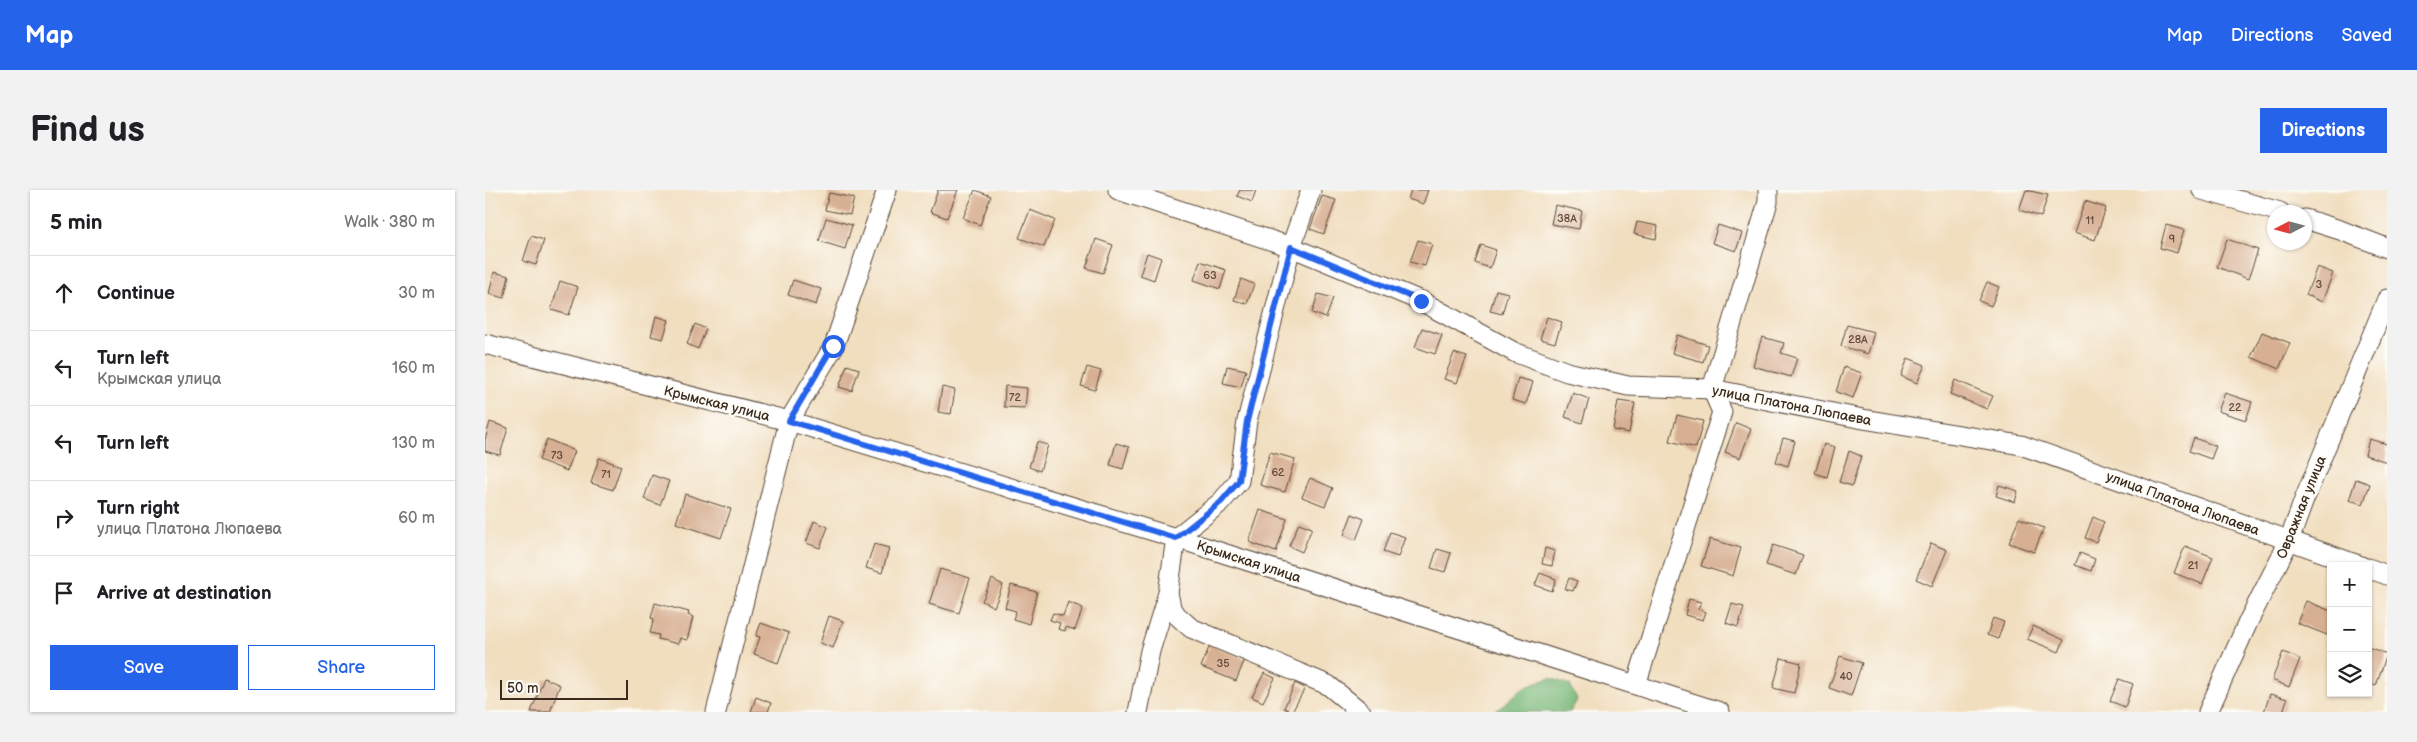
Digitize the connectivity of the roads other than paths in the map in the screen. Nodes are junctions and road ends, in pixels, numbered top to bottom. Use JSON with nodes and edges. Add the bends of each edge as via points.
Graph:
{"nodes":[{"id":1,"x":887,"y":190,"type":"edge"},
{"id":2,"x":1118,"y":190,"type":"edge"},
{"id":3,"x":1311,"y":190,"type":"edge"},
{"id":4,"x":1768,"y":190,"type":"edge"},
{"id":5,"x":2202,"y":190,"type":"edge"},
{"id":6,"x":2267,"y":208,"type":"edge"},
{"id":7,"x":2312,"y":222,"type":"edge"},
{"id":8,"x":1291,"y":247,"type":"junction"},
{"id":9,"x":2387,"y":248,"type":"edge"},
{"id":10,"x":2387,"y":299,"type":"edge"},
{"id":11,"x":485,"y":344,"type":"edge"},
{"id":12,"x":1712,"y":389,"type":"junction"},
{"id":13,"x":789,"y":421,"type":"junction"},
{"id":14,"x":1176,"y":538,"type":"junction"},
{"id":15,"x":2289,"y":541,"type":"junction"},
{"id":16,"x":2349,"y":562,"type":"edge"},
{"id":17,"x":2372,"y":569,"type":"edge"},
{"id":18,"x":2387,"y":575,"type":"edge"},
{"id":19,"x":1168,"y":592,"type":"junction"},
{"id":20,"x":1636,"y":685,"type":"junction"},
{"id":21,"x":1691,"y":708,"type":"edge"},
{"id":22,"x":716,"y":712,"type":"edge"},
{"id":23,"x":1138,"y":712,"type":"edge"},
{"id":24,"x":1361,"y":712,"type":"edge"},
{"id":25,"x":1720,"y":712,"type":"edge"},
{"id":26,"x":2208,"y":712,"type":"edge"}],
"edges":[{"from":1,"to":13,"type":"street","via":[[833,346]]},
{"from":2,"to":8,"type":"street","name":"улица Платона Люпаева"},
{"from":3,"to":8,"type":"street"},
{"from":4,"to":12,"type":"street","via":[[1768,202]]},
{"from":5,"to":6,"type":"street"},
{"from":7,"to":9,"type":"street"},
{"from":8,"to":12,"type":"street","name":"улица Платона Люпаева","via":[[1421,301],[1514,352],[1567,372],[1628,386]]},
{"from":8,"to":14,"type":"street","via":[[1247,421],[1239,481],[1221,502]]},
{"from":10,"to":15,"type":"street","name":"Овражная улица"},
{"from":11,"to":13,"type":"street","name":"Крымская улица"},
{"from":12,"to":15,"type":"street","name":"улица Платона Люпаева","via":[[1863,419],[2021,444]]},
{"from":12,"to":20,"type":"street","via":[[1722,412]]},
{"from":13,"to":14,"type":"street","name":"Крымская улица"},
{"from":13,"to":22,"type":"street"},
{"from":14,"to":19,"type":"street"},
{"from":14,"to":20,"type":"street","name":"Крымская улица"},
{"from":15,"to":16,"type":"street","name":"улица Платона Люпаева"},
{"from":15,"to":26,"type":"street","name":"Овражная улица"},
{"from":17,"to":18,"type":"street"},
{"from":19,"to":23,"type":"street","via":[[1150,651]]},
{"from":19,"to":24,"type":"street","via":[[1172,611],[1191,628],[1328,685]]},
{"from":20,"to":21,"type":"street","name":"Крымская улица"},
{"from":21,"to":25,"type":"street","name":"Крымская улица"}]}
